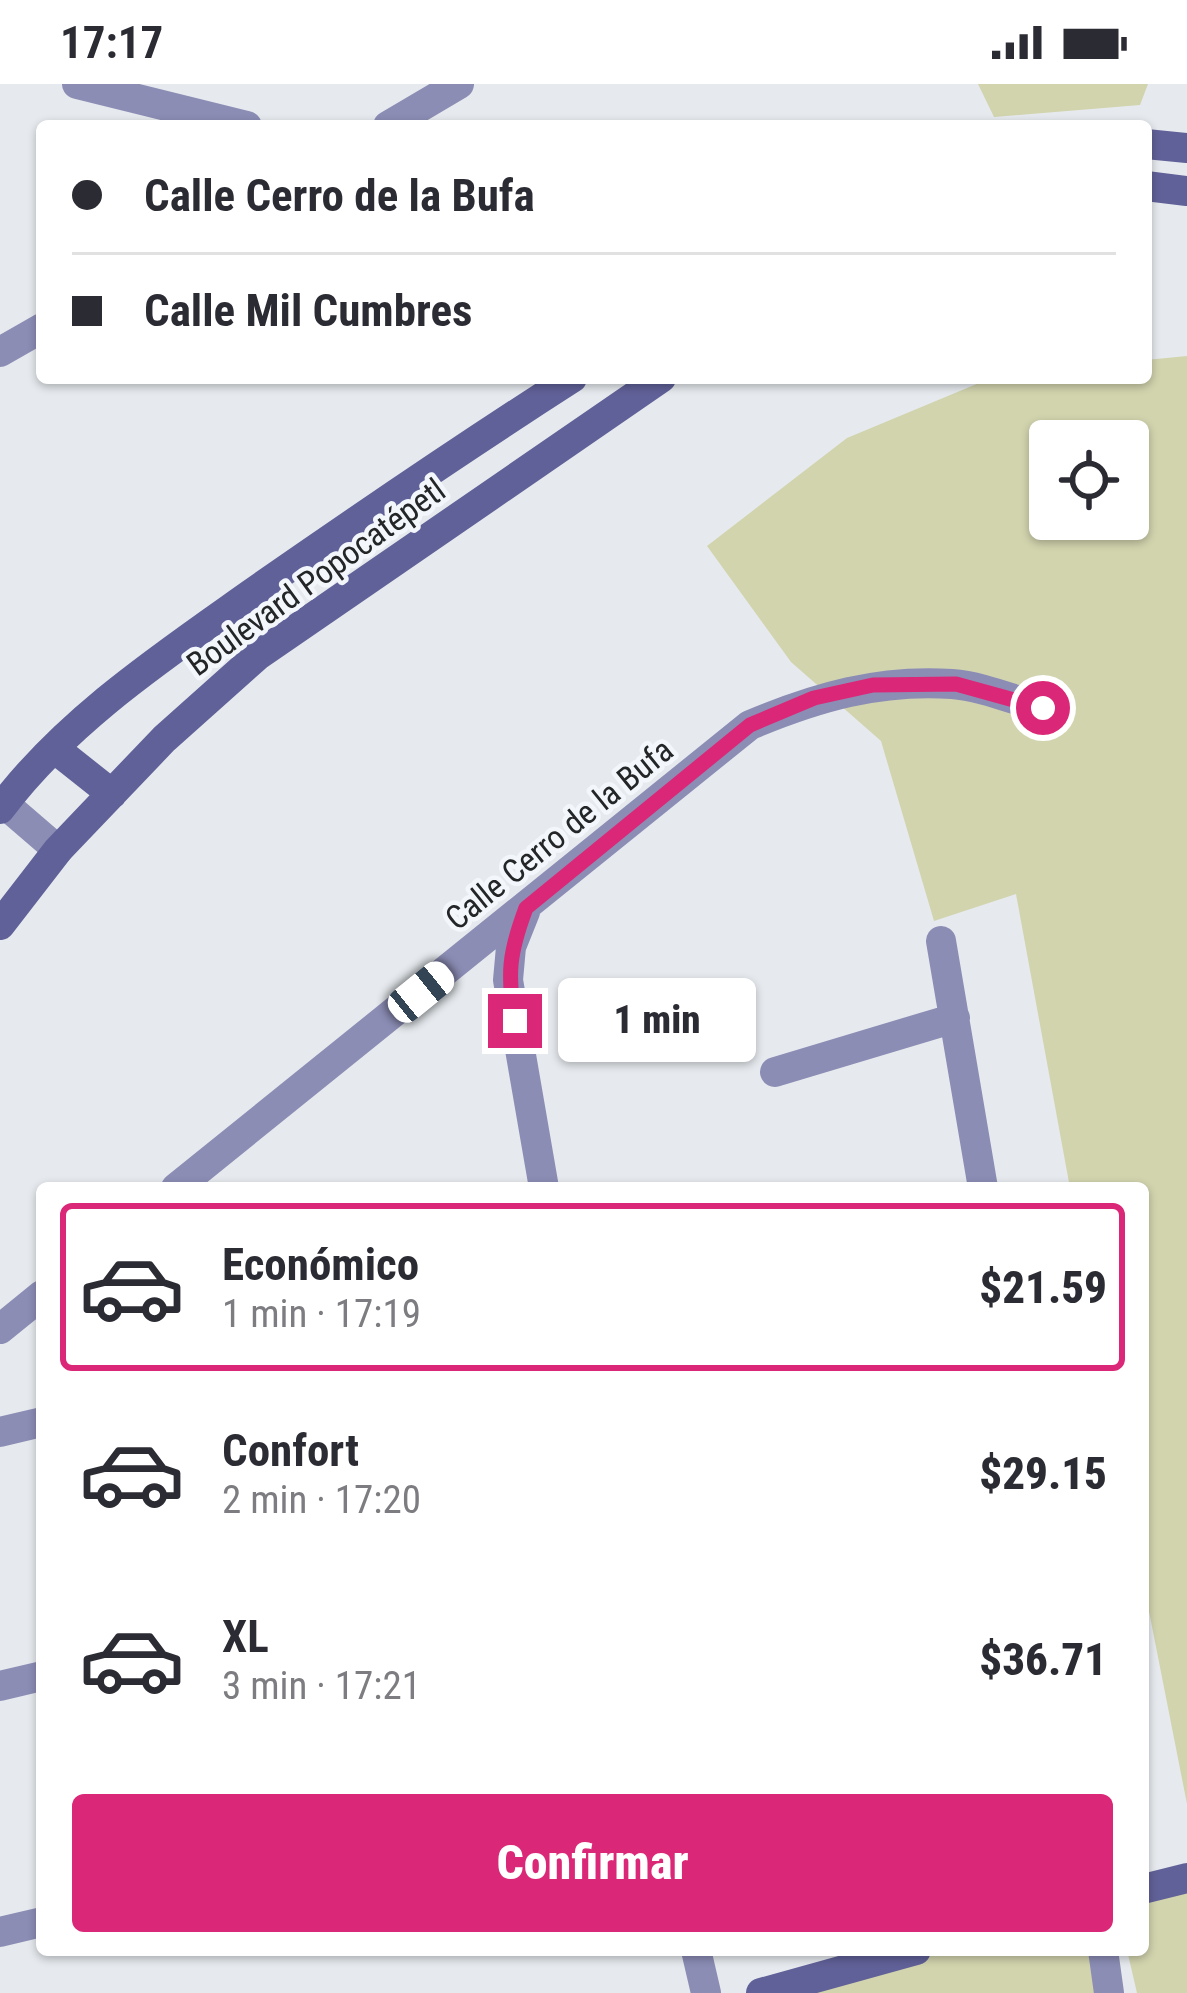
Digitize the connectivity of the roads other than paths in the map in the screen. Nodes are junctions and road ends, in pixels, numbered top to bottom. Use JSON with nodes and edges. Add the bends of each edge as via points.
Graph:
{"nodes":[{"id":1,"x":77,"y":84,"type":"edge"},
{"id":2,"x":459,"y":84,"type":"edge"},
{"id":3,"x":223,"y":120,"type":"edge"},
{"id":4,"x":398,"y":120,"type":"edge"},
{"id":5,"x":1152,"y":145,"type":"edge"},
{"id":6,"x":1187,"y":148,"type":"edge"},
{"id":7,"x":1152,"y":187,"type":"edge"},
{"id":8,"x":1187,"y":191,"type":"edge"},
{"id":9,"x":563,"y":384,"type":"edge"},
{"id":10,"x":652,"y":384,"type":"edge"},
{"id":11,"x":1043,"y":708,"type":"dead end"},
{"id":12,"x":54,"y":748,"type":"junction"},
{"id":13,"x":112,"y":794,"type":"junction"},
{"id":14,"x":2,"y":804,"type":"edge"},
{"id":15,"x":58,"y":850,"type":"junction"},
{"id":16,"x":526,"y":908,"type":"junction"},
{"id":17,"x":0,"y":925,"type":"edge"},
{"id":18,"x":941,"y":941,"type":"dead end"},
{"id":19,"x":955,"y":1018,"type":"junction"},
{"id":20,"x":775,"y":1072,"type":"dead end"},
{"id":21,"x":184,"y":1182,"type":"edge"},
{"id":22,"x":543,"y":1182,"type":"edge"},
{"id":23,"x":981,"y":1182,"type":"edge"},
{"id":24,"x":36,"y":1300,"type":"edge"},
{"id":25,"x":0,"y":1329,"type":"edge"},
{"id":26,"x":36,"y":1423,"type":"edge"},
{"id":27,"x":0,"y":1432,"type":"edge"},
{"id":28,"x":36,"y":1677,"type":"edge"},
{"id":29,"x":0,"y":1686,"type":"edge"},
{"id":30,"x":1187,"y":1878,"type":"edge"},
{"id":31,"x":1149,"y":1888,"type":"edge"},
{"id":32,"x":36,"y":1923,"type":"edge"},
{"id":33,"x":0,"y":1931,"type":"edge"},
{"id":34,"x":697,"y":1956,"type":"edge"},
{"id":35,"x":894,"y":1956,"type":"edge"},
{"id":36,"x":1104,"y":1956,"type":"edge"},
{"id":37,"x":706,"y":1993,"type":"edge"},
{"id":38,"x":761,"y":1993,"type":"edge"},
{"id":39,"x":1108,"y":1993,"type":"edge"}],
"edges":[{"from":1,"to":3,"type":"street"},
{"from":2,"to":4,"type":"street"},
{"from":5,"to":6,"type":"street"},
{"from":7,"to":8,"type":"street"},
{"from":9,"to":12,"type":"street","name":"Boulevard Popocatépetl","via":[[143,670]]},
{"from":10,"to":13,"type":"street","name":"Boulevard Popocatépetl","via":[[257,656]]},
{"from":11,"to":16,"type":"street","name":"Calle Cerro de la Bufa","via":[[956,684],[873,685],[814,698],[750,725]]},
{"from":12,"to":13,"type":"street"},
{"from":12,"to":14,"type":"street","name":"Boulevard Popocatépetl"},
{"from":13,"to":15,"type":"street","name":"Boulevard Popocatépetl"},
{"from":14,"to":15,"type":"street"},
{"from":15,"to":17,"type":"street","name":"Boulevard Popocatépetl"},
{"from":16,"to":21,"type":"street","name":"Calle Cerro de la Bufa"},
{"from":16,"to":22,"type":"street","via":[[508,980]]},
{"from":18,"to":19,"type":"street"},
{"from":19,"to":20,"type":"street"},
{"from":19,"to":23,"type":"street"},
{"from":24,"to":25,"type":"street"},
{"from":26,"to":27,"type":"street"},
{"from":28,"to":29,"type":"street"},
{"from":30,"to":31,"type":"street"},
{"from":32,"to":33,"type":"street"},
{"from":34,"to":37,"type":"street"},
{"from":35,"to":38,"type":"street"},
{"from":36,"to":39,"type":"street"}]}
